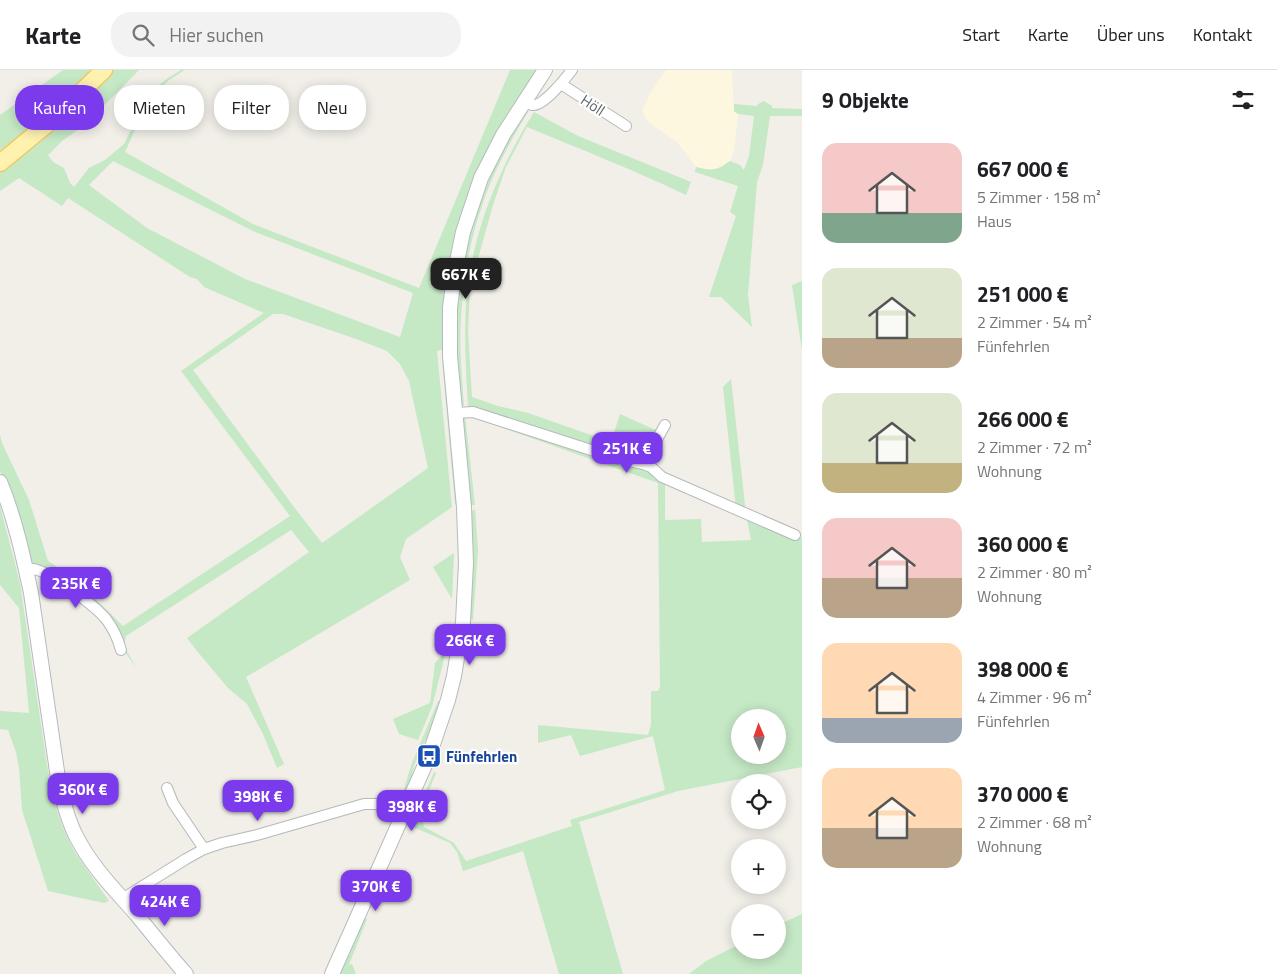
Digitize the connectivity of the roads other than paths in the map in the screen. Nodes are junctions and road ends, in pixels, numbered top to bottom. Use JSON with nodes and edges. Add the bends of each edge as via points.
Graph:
{"nodes":[{"id":1,"x":104,"y":70,"type":"edge"},
{"id":2,"x":546,"y":70,"type":"edge"},
{"id":3,"x":572,"y":70,"type":"edge"},
{"id":4,"x":561,"y":84,"type":"junction"},
{"id":5,"x":525,"y":100,"type":"junction"},
{"id":6,"x":626,"y":126,"type":"dead end"},
{"id":7,"x":0,"y":163,"type":"edge"},
{"id":8,"x":455,"y":413,"type":"junction"},
{"id":9,"x":665,"y":425,"type":"dead end"},
{"id":10,"x":643,"y":464,"type":"junction"},
{"id":11,"x":0,"y":482,"type":"edge"},
{"id":12,"x":795,"y":535,"type":"dead end"},
{"id":13,"x":26,"y":569,"type":"junction"},
{"id":14,"x":121,"y":650,"type":"dead end"},
{"id":15,"x":166,"y":788,"type":"dead end"},
{"id":16,"x":405,"y":812,"type":"junction"},
{"id":17,"x":204,"y":849,"type":"junction"},
{"id":18,"x":122,"y":899,"type":"junction"},
{"id":19,"x":186,"y":974,"type":"edge"},
{"id":20,"x":332,"y":974,"type":"edge"}],
"edges":[{"from":1,"to":7,"type":"main road","via":[[51,121]]},
{"from":2,"to":5,"type":"main road"},
{"from":3,"to":4,"type":"street"},
{"from":4,"to":5,"type":"street","via":[[535,105]]},
{"from":4,"to":6,"type":"street","name":"Höll"},
{"from":5,"to":8,"type":"main road","via":[[481,178],[457,257],[450,308]]},
{"from":8,"to":10,"type":"street","via":[[473,412]]},
{"from":8,"to":16,"type":"main road","via":[[466,543],[463,622],[446,707]]},
{"from":9,"to":10,"type":"street"},
{"from":10,"to":12,"type":"street","via":[[662,477]]},
{"from":11,"to":13,"type":"main road"},
{"from":13,"to":14,"type":"street","via":[[36,569],[61,582],[99,612],[111,627]]},
{"from":13,"to":18,"type":"main road","via":[[64,805],[81,846]]},
{"from":15,"to":17,"type":"street"},
{"from":16,"to":17,"type":"street","via":[[386,804],[364,804]]},
{"from":16,"to":20,"type":"main road"},
{"from":17,"to":18,"type":"street"},
{"from":18,"to":19,"type":"main road"}]}
